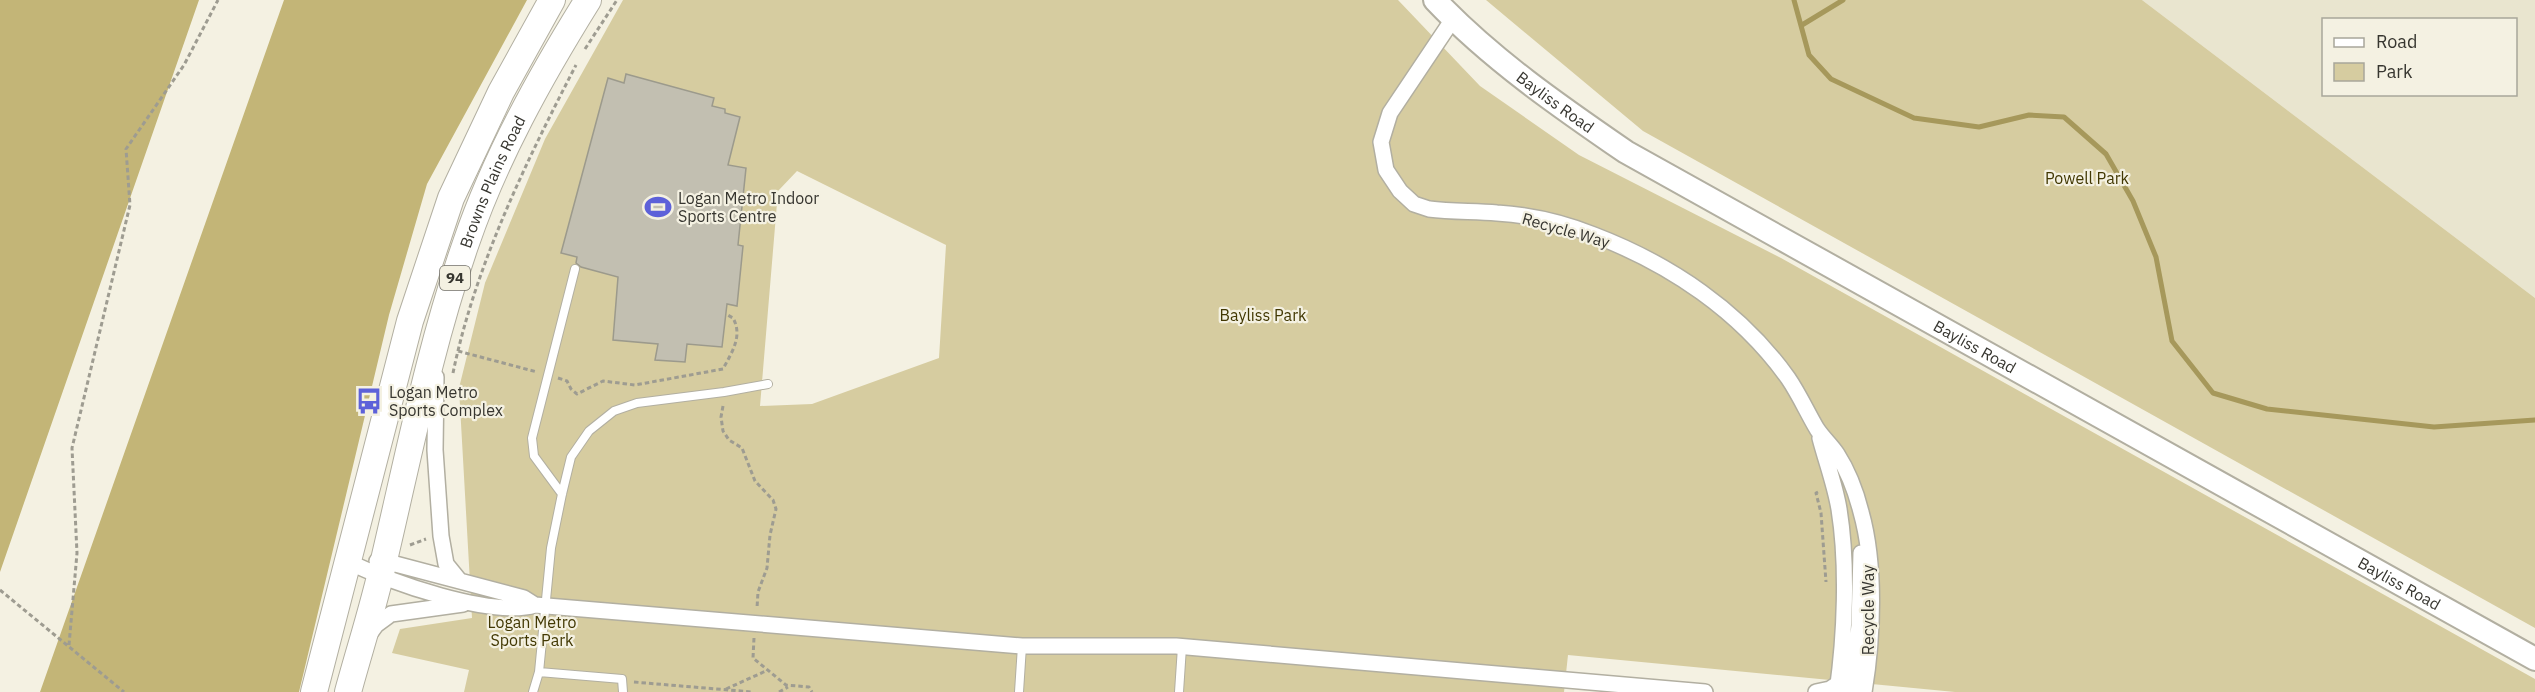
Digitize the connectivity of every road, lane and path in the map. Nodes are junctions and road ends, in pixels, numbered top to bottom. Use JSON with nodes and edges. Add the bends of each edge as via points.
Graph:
{"nodes":[{"id":1,"x":218,"y":0,"type":"edge"},
{"id":2,"x":552,"y":0,"type":"edge"},
{"id":3,"x":588,"y":0,"type":"edge"},
{"id":4,"x":616,"y":0,"type":"edge"},
{"id":5,"x":1436,"y":0,"type":"edge"},
{"id":6,"x":1453,"y":19,"type":"junction"},
{"id":7,"x":585,"y":49,"type":"dead end"},
{"id":8,"x":579,"y":59,"type":"dead end"},
{"id":9,"x":575,"y":269,"type":"dead end"},
{"id":10,"x":726,"y":314,"type":"dead end"},
{"id":11,"x":436,"y":338,"type":"junction"},
{"id":12,"x":458,"y":351,"type":"junction"},
{"id":13,"x":723,"y":369,"type":"junction"},
{"id":14,"x":548,"y":375,"type":"junction"},
{"id":15,"x":724,"y":376,"type":"dead end"},
{"id":16,"x":452,"y":381,"type":"dead end"},
{"id":17,"x":768,"y":384,"type":"dead end"},
{"id":18,"x":723,"y":403,"type":"dead end"},
{"id":19,"x":1819,"y":432,"type":"junction"},
{"id":20,"x":562,"y":494,"type":"junction"},
{"id":21,"x":1863,"y":520,"type":"junction"},
{"id":22,"x":441,"y":536,"type":"junction"},
{"id":23,"x":349,"y":562,"type":"junction"},
{"id":24,"x":389,"y":568,"type":"junction"},
{"id":25,"x":459,"y":580,"type":"junction"},
{"id":26,"x":0,"y":590,"type":"edge"},
{"id":27,"x":472,"y":603,"type":"junction"},
{"id":28,"x":541,"y":605,"type":"junction"},
{"id":29,"x":756,"y":613,"type":"dead end"},
{"id":30,"x":755,"y":634,"type":"dead end"},
{"id":31,"x":69,"y":645,"type":"junction"},
{"id":32,"x":1022,"y":646,"type":"junction"},
{"id":33,"x":361,"y":647,"type":"junction"},
{"id":34,"x":1182,"y":647,"type":"junction"},
{"id":35,"x":2535,"y":659,"type":"edge"},
{"id":36,"x":768,"y":670,"type":"junction"},
{"id":37,"x":539,"y":672,"type":"junction"},
{"id":38,"x":623,"y":681,"type":"junction"},
{"id":39,"x":790,"y":686,"type":"junction"},
{"id":40,"x":1842,"y":689,"type":"edge"},
{"id":41,"x":726,"y":690,"type":"junction"},
{"id":42,"x":124,"y":692,"type":"edge"},
{"id":43,"x":314,"y":692,"type":"edge"},
{"id":44,"x":348,"y":692,"type":"edge"},
{"id":45,"x":533,"y":692,"type":"edge"},
{"id":46,"x":623,"y":692,"type":"edge"},
{"id":47,"x":752,"y":692,"type":"edge"},
{"id":48,"x":779,"y":692,"type":"edge"},
{"id":49,"x":812,"y":692,"type":"edge"},
{"id":50,"x":1018,"y":692,"type":"edge"},
{"id":51,"x":1179,"y":692,"type":"edge"},
{"id":52,"x":1705,"y":692,"type":"edge"},
{"id":53,"x":1816,"y":692,"type":"edge"},
{"id":54,"x":1864,"y":692,"type":"edge"}],
"edges":[{"from":1,"to":31,"type":"path","via":[[184,65],[126,149],[130,205],[72,448],[77,553]]},
{"from":2,"to":23,"type":"main road","name":"Browns Plains Road","number":"94","via":[[501,92],[452,198],[410,321]]},
{"from":3,"to":11,"type":"main road","name":"Browns Plains Road","number":"94","via":[[547,66],[501,158],[466,242]]},
{"from":4,"to":7,"type":"path"},
{"from":5,"to":6,"type":"street","name":"Bayliss Road"},
{"from":6,"to":19,"type":"street","name":"Recycle Way","via":[[1390,113],[1381,142],[1386,170],[1400,190],[1414,204],[1429,209],[1531,217],[1592,234],[1672,272],[1717,303],[1750,333],[1788,378]]},
{"from":6,"to":35,"type":"street","name":"Bayliss Road","via":[[1540,92],[1626,152]]},
{"from":8,"to":12,"type":"path","via":[[529,155],[488,255]]},
{"from":9,"to":14,"type":"lane"},
{"from":10,"to":13,"type":"path","via":[[733,318],[738,332],[735,348]]},
{"from":11,"to":22,"type":"street","via":[[435,450]]},
{"from":11,"to":24,"type":"main road","name":"Browns Plains Road","number":"94"},
{"from":12,"to":14,"type":"path"},
{"from":12,"to":16,"type":"path"},
{"from":13,"to":14,"type":"path","via":[[635,385],[603,381],[577,394],[567,381]]},
{"from":13,"to":15,"type":"path"},
{"from":14,"to":20,"type":"lane","via":[[532,438],[534,456]]},
{"from":17,"to":20,"type":"lane","via":[[636,403],[614,411],[589,431],[572,457]]},
{"from":18,"to":29,"type":"path","via":[[723,431],[741,448],[755,481],[776,509]]},
{"from":19,"to":21,"type":"street","name":"Recycle Way","via":[[1850,479]]},
{"from":19,"to":40,"type":"street","name":"Recycle Way","via":[[1839,519],[1845,597]]},
{"from":20,"to":28,"type":"lane"},
{"from":21,"to":40,"type":"street","via":[[1859,627]]},
{"from":21,"to":54,"type":"street","name":"Recycle Way","via":[[1872,616]]},
{"from":22,"to":24,"type":"path","via":[[412,543]]},
{"from":22,"to":25,"type":"street","via":[[446,564]]},
{"from":23,"to":24,"type":"street"},
{"from":23,"to":43,"type":"main road","name":"Browns Plains Road","number":"94"},
{"from":24,"to":25,"type":"street"},
{"from":24,"to":27,"type":"street"},
{"from":24,"to":33,"type":"main road","name":"Browns Plains Road","number":"94"},
{"from":25,"to":28,"type":"street"},
{"from":26,"to":31,"type":"path"},
{"from":27,"to":28,"type":"street","via":[[524,608]]},
{"from":27,"to":33,"type":"street","via":[[391,614],[376,626]]},
{"from":28,"to":32,"type":"street"},
{"from":28,"to":37,"type":"lane"},
{"from":30,"to":36,"type":"path","via":[[753,658]]},
{"from":31,"to":42,"type":"path"},
{"from":32,"to":34,"type":"street"},
{"from":32,"to":50,"type":"lane"},
{"from":33,"to":44,"type":"main road","name":"Browns Plains Road","number":"94"},
{"from":34,"to":51,"type":"lane"},
{"from":34,"to":52,"type":"street"},
{"from":36,"to":39,"type":"path"},
{"from":36,"to":41,"type":"path"},
{"from":37,"to":38,"type":"lane"},
{"from":37,"to":45,"type":"lane"},
{"from":38,"to":41,"type":"path"},
{"from":38,"to":46,"type":"lane"},
{"from":39,"to":48,"type":"path"},
{"from":39,"to":49,"type":"path","via":[[809,687]]},
{"from":40,"to":53,"type":"street"},
{"from":41,"to":47,"type":"path"}]}
